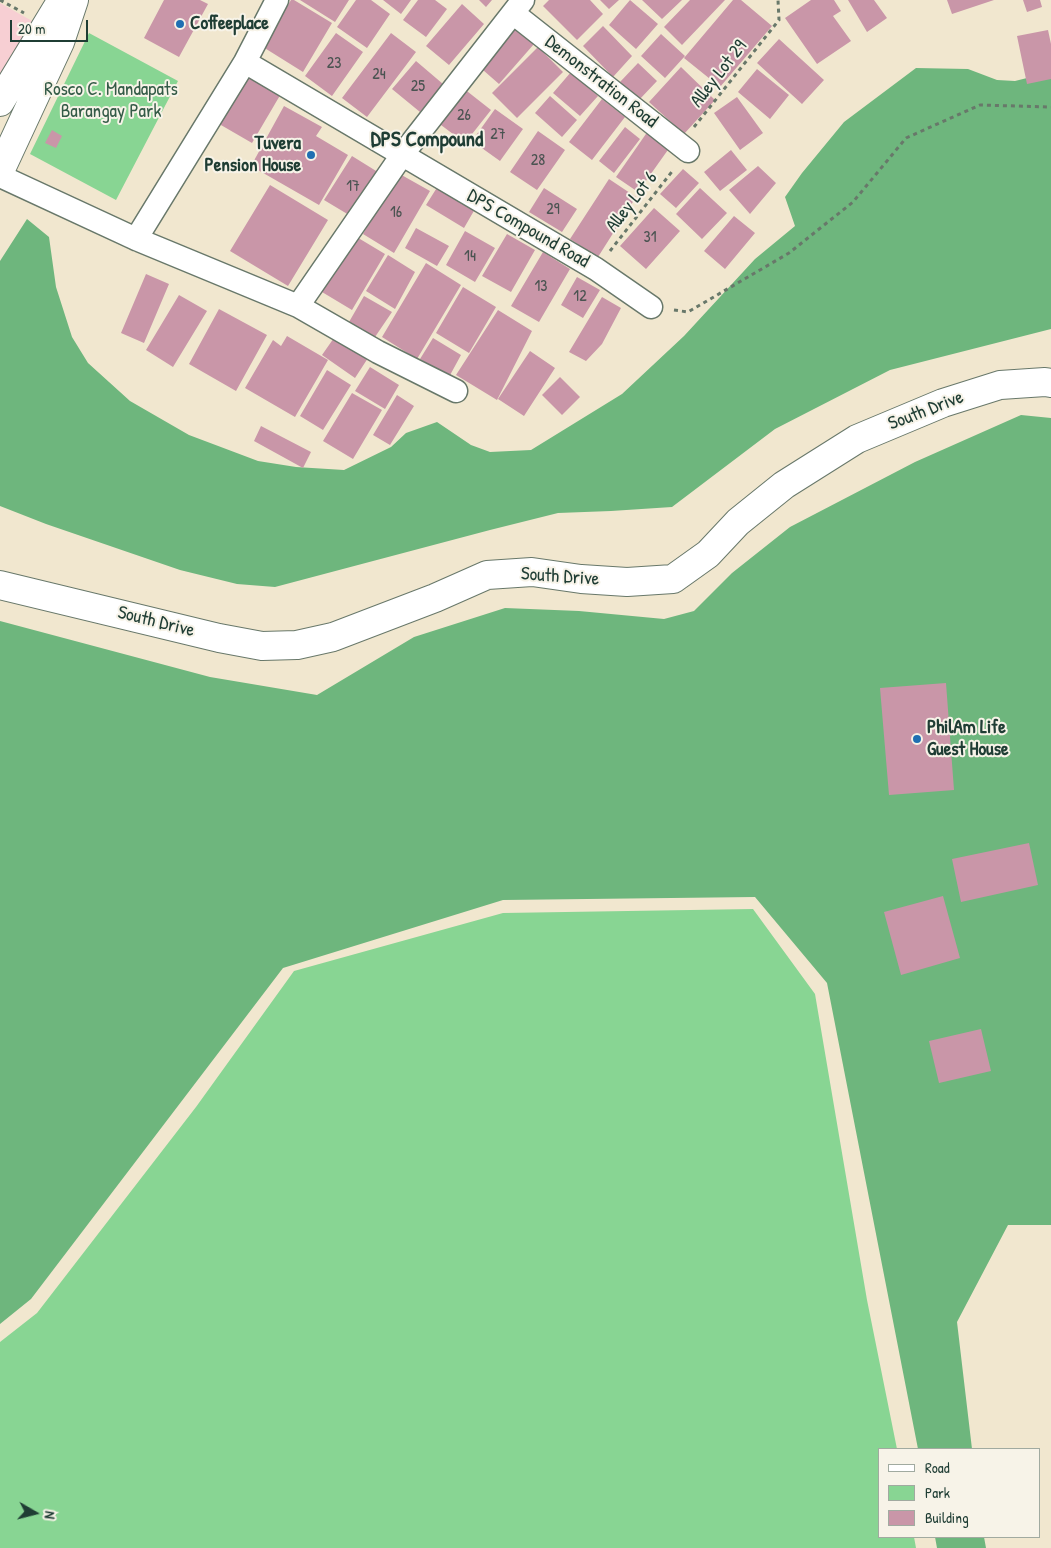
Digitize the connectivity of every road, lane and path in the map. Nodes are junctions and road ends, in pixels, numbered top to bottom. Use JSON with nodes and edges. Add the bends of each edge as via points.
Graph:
{"nodes":[{"id":1,"x":0,"y":0,"type":"edge"},
{"id":2,"x":62,"y":0,"type":"edge"},
{"id":3,"x":74,"y":0,"type":"edge"},
{"id":4,"x":277,"y":0,"type":"edge"},
{"id":5,"x":778,"y":0,"type":"edge"},
{"id":6,"x":518,"y":6,"type":"edge"},
{"id":7,"x":29,"y":15,"type":"dead end"},
{"id":8,"x":245,"y":62,"type":"junction"},
{"id":9,"x":0,"y":102,"type":"edge"},
{"id":10,"x":1051,"y":107,"type":"edge"},
{"id":11,"x":685,"y":148,"type":"junction"},
{"id":12,"x":402,"y":155,"type":"junction"},
{"id":13,"x":0,"y":171,"type":"edge"},
{"id":14,"x":0,"y":176,"type":"edge"},
{"id":15,"x":136,"y":239,"type":"junction"},
{"id":16,"x":596,"y":269,"type":"junction"},
{"id":17,"x":298,"y":306,"type":"junction"},
{"id":18,"x":651,"y":307,"type":"joint"},
{"id":19,"x":1051,"y":383,"type":"edge"},
{"id":20,"x":456,"y":390,"type":"dead end"},
{"id":21,"x":0,"y":585,"type":"edge"}],
"edges":[{"from":1,"to":7,"type":"path"},
{"from":2,"to":9,"type":"main road"},
{"from":3,"to":13,"type":"main road","via":[[60,42]]},
{"from":4,"to":8,"type":"street"},
{"from":5,"to":11,"type":"path","name":"Alley Lot 29","via":[[779,20]]},
{"from":6,"to":11,"type":"street","name":"Demonstration Road"},
{"from":6,"to":12,"type":"street"},
{"from":8,"to":12,"type":"street","name":"DPS Compound Road"},
{"from":8,"to":15,"type":"street"},
{"from":10,"to":18,"type":"path","via":[[980,105],[906,138],[853,202],[789,253],[688,312]]},
{"from":11,"to":16,"type":"path","name":"Alley Lot 6"},
{"from":12,"to":16,"type":"street","name":"DPS Compound Road"},
{"from":12,"to":17,"type":"street"},
{"from":14,"to":15,"type":"street"},
{"from":15,"to":17,"type":"street"},
{"from":16,"to":18,"type":"street","name":"DPS Compound Road"},
{"from":17,"to":20,"type":"street","via":[[378,352]]},
{"from":19,"to":21,"type":"main road","name":"South Drive","via":[[1000,385],[942,403],[858,439],[784,484],[738,522],[708,554],[673,579],[627,582],[532,572],[487,575],[333,637],[297,645],[262,646]]}]}
